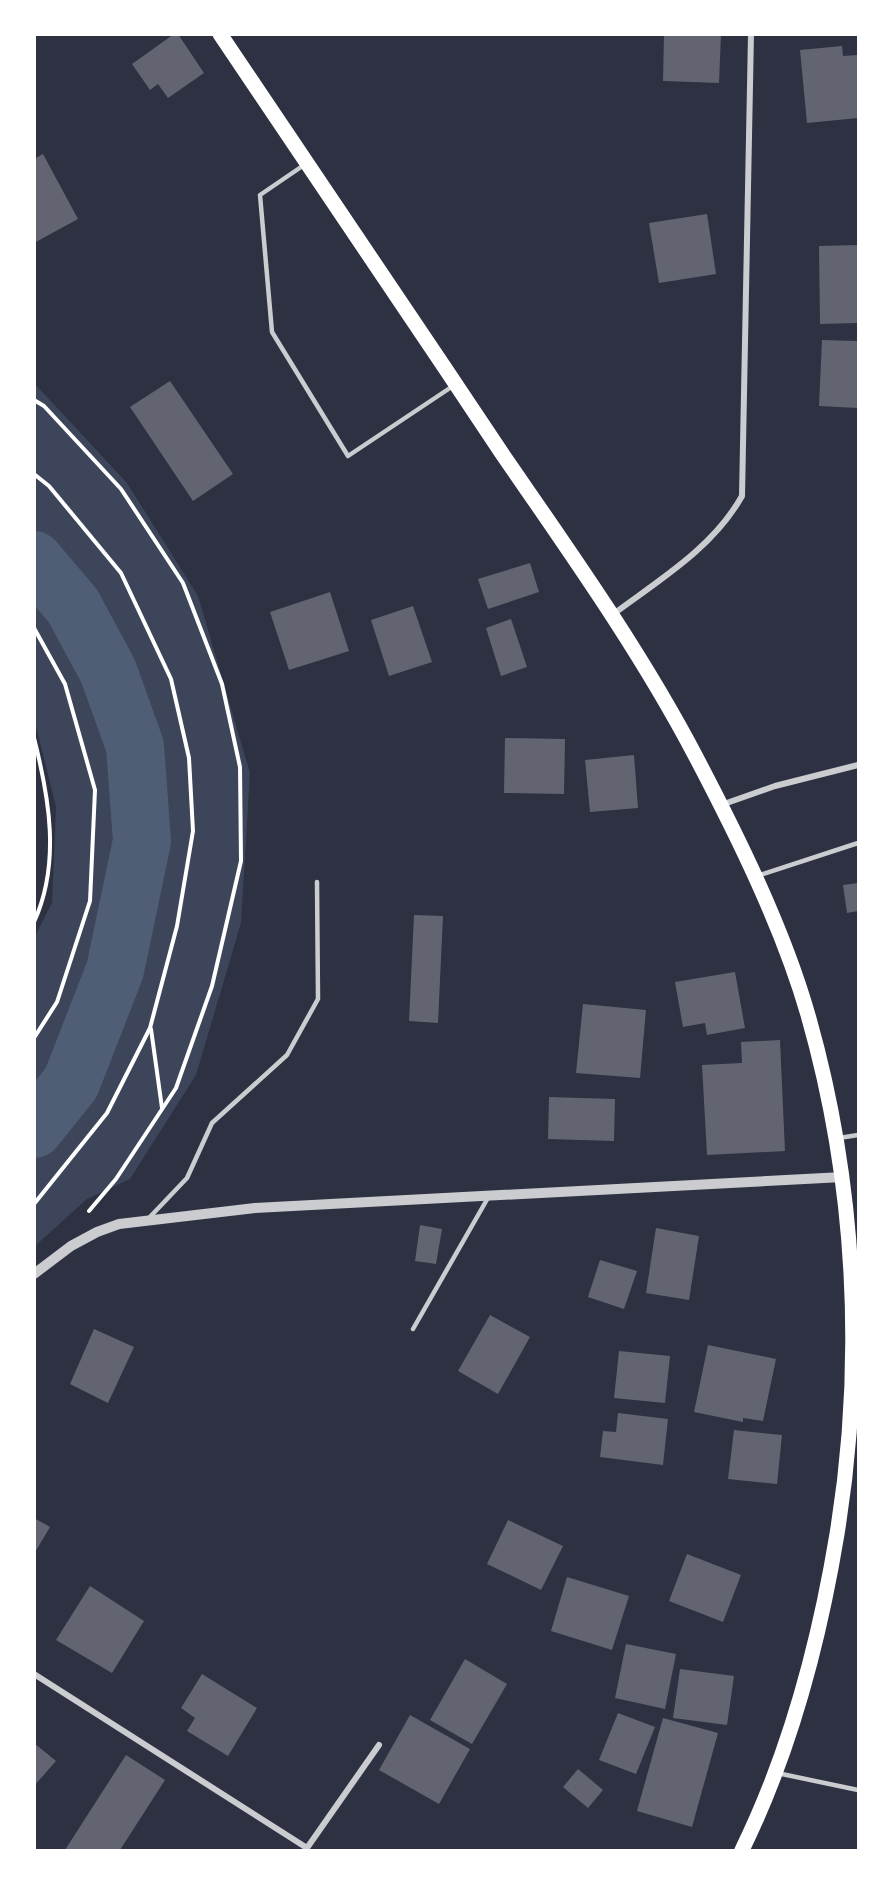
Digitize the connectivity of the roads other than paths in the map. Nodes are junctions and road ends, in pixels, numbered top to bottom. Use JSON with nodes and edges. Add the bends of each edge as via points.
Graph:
{"nodes":[{"id":1,"x":219,"y":34,"type":"edge"},
{"id":2,"x":751,"y":34,"type":"edge"},
{"id":3,"x":306,"y":163,"type":"junction"},
{"id":4,"x":456,"y":385,"type":"junction"},
{"id":5,"x":612,"y":615,"type":"junction"},
{"id":6,"x":858,"y":765,"type":"edge"},
{"id":7,"x":720,"y":806,"type":"junction"},
{"id":8,"x":858,"y":843,"type":"edge"},
{"id":9,"x":754,"y":877,"type":"junction"},
{"id":10,"x":316,"y":882,"type":"dead end"},
{"id":11,"x":858,"y":1135,"type":"edge"},
{"id":12,"x":836,"y":1138,"type":"junction"},
{"id":13,"x":843,"y":1178,"type":"junction"},
{"id":14,"x":491,"y":1194,"type":"junction"},
{"id":15,"x":147,"y":1221,"type":"junction"},
{"id":16,"x":34,"y":1274,"type":"edge"},
{"id":17,"x":413,"y":1329,"type":"dead end"},
{"id":18,"x":34,"y":1674,"type":"edge"},
{"id":19,"x":379,"y":1745,"type":"dead end"},
{"id":20,"x":777,"y":1773,"type":"junction"},
{"id":21,"x":858,"y":1790,"type":"edge"},
{"id":22,"x":742,"y":1851,"type":"edge"}],
"edges":[{"from":1,"to":3,"type":"main road"},
{"from":2,"to":5,"type":"street","via":[[742,496],[732,514],[696,552]]},
{"from":3,"to":4,"type":"main road"},
{"from":3,"to":4,"type":"lane","via":[[260,195],[272,332],[348,456]]},
{"from":4,"to":5,"type":"main road"},
{"from":5,"to":7,"type":"main road","via":[[694,753]]},
{"from":6,"to":7,"type":"street","via":[[775,786]]},
{"from":7,"to":9,"type":"main road"},
{"from":8,"to":9,"type":"lane"},
{"from":9,"to":12,"type":"main road","via":[[807,1011]]},
{"from":10,"to":15,"type":"lane","via":[[318,999],[287,1055],[212,1123],[187,1178]]},
{"from":11,"to":12,"type":"lane"},
{"from":12,"to":13,"type":"main road"},
{"from":13,"to":14,"type":"street"},
{"from":13,"to":20,"type":"main road","via":[[851,1290],[853,1396],[849,1474],[826,1602]]},
{"from":14,"to":15,"type":"street","via":[[255,1208]]},
{"from":14,"to":17,"type":"lane"},
{"from":15,"to":16,"type":"street","via":[[119,1224],[97,1232]]},
{"from":18,"to":19,"type":"street","via":[[307,1848]]},
{"from":20,"to":21,"type":"lane"},
{"from":20,"to":22,"type":"main road"}]}
